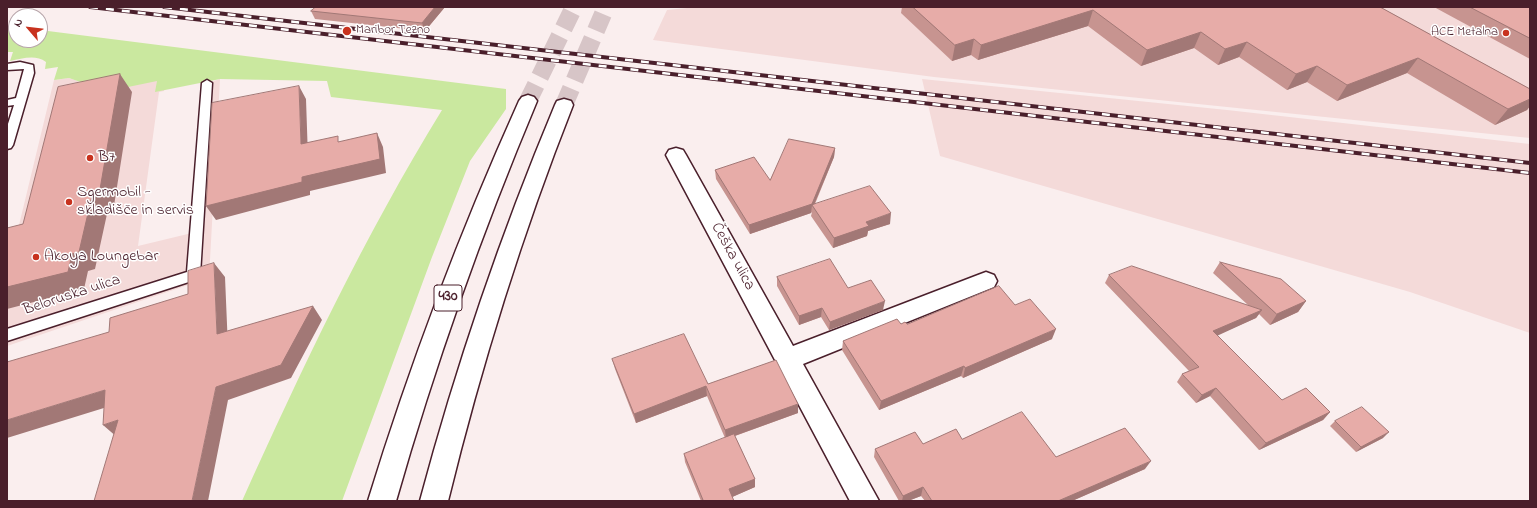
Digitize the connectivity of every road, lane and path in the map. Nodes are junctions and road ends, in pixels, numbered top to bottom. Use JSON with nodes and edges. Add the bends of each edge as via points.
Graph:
{"nodes":[{"id":1,"x":7,"y":67,"type":"edge"},
{"id":2,"x":207,"y":83,"type":"dead end"},
{"id":3,"x":21,"y":100,"type":"junction"},
{"id":4,"x":528,"y":101,"type":"tunnel mouth"},
{"id":5,"x":7,"y":103,"type":"edge"},
{"id":6,"x":564,"y":105,"type":"tunnel mouth"},
{"id":7,"x":9,"y":133,"type":"edge"},
{"id":8,"x":7,"y":145,"type":"edge"},
{"id":9,"x":676,"y":155,"type":"dead end"},
{"id":10,"x":986,"y":281,"type":"dead end"},
{"id":11,"x":7,"y":335,"type":"edge"},
{"id":12,"x":788,"y":359,"type":"junction"},
{"id":13,"x":382,"y":501,"type":"edge"},
{"id":14,"x":434,"y":501,"type":"edge"},
{"id":15,"x":865,"y":501,"type":"edge"}],
"edges":[{"from":1,"to":3,"type":"lane","via":[[29,67]]},
{"from":2,"to":11,"type":"lane","name":"Beloruska ulica","via":[[193,275]]},
{"from":3,"to":5,"type":"lane"},
{"from":3,"to":7,"type":"lane"},
{"from":4,"to":13,"type":"main road","number":"430","via":[[492,183],[449,295],[423,367]]},
{"from":6,"to":14,"type":"main road","number":"430","via":[[527,195],[487,310]]},
{"from":7,"to":8,"type":"lane"},
{"from":9,"to":12,"type":"main road","name":"Češka ulica"},
{"from":10,"to":12,"type":"main road"},
{"from":12,"to":15,"type":"main road","name":"Češka ulica"}]}
